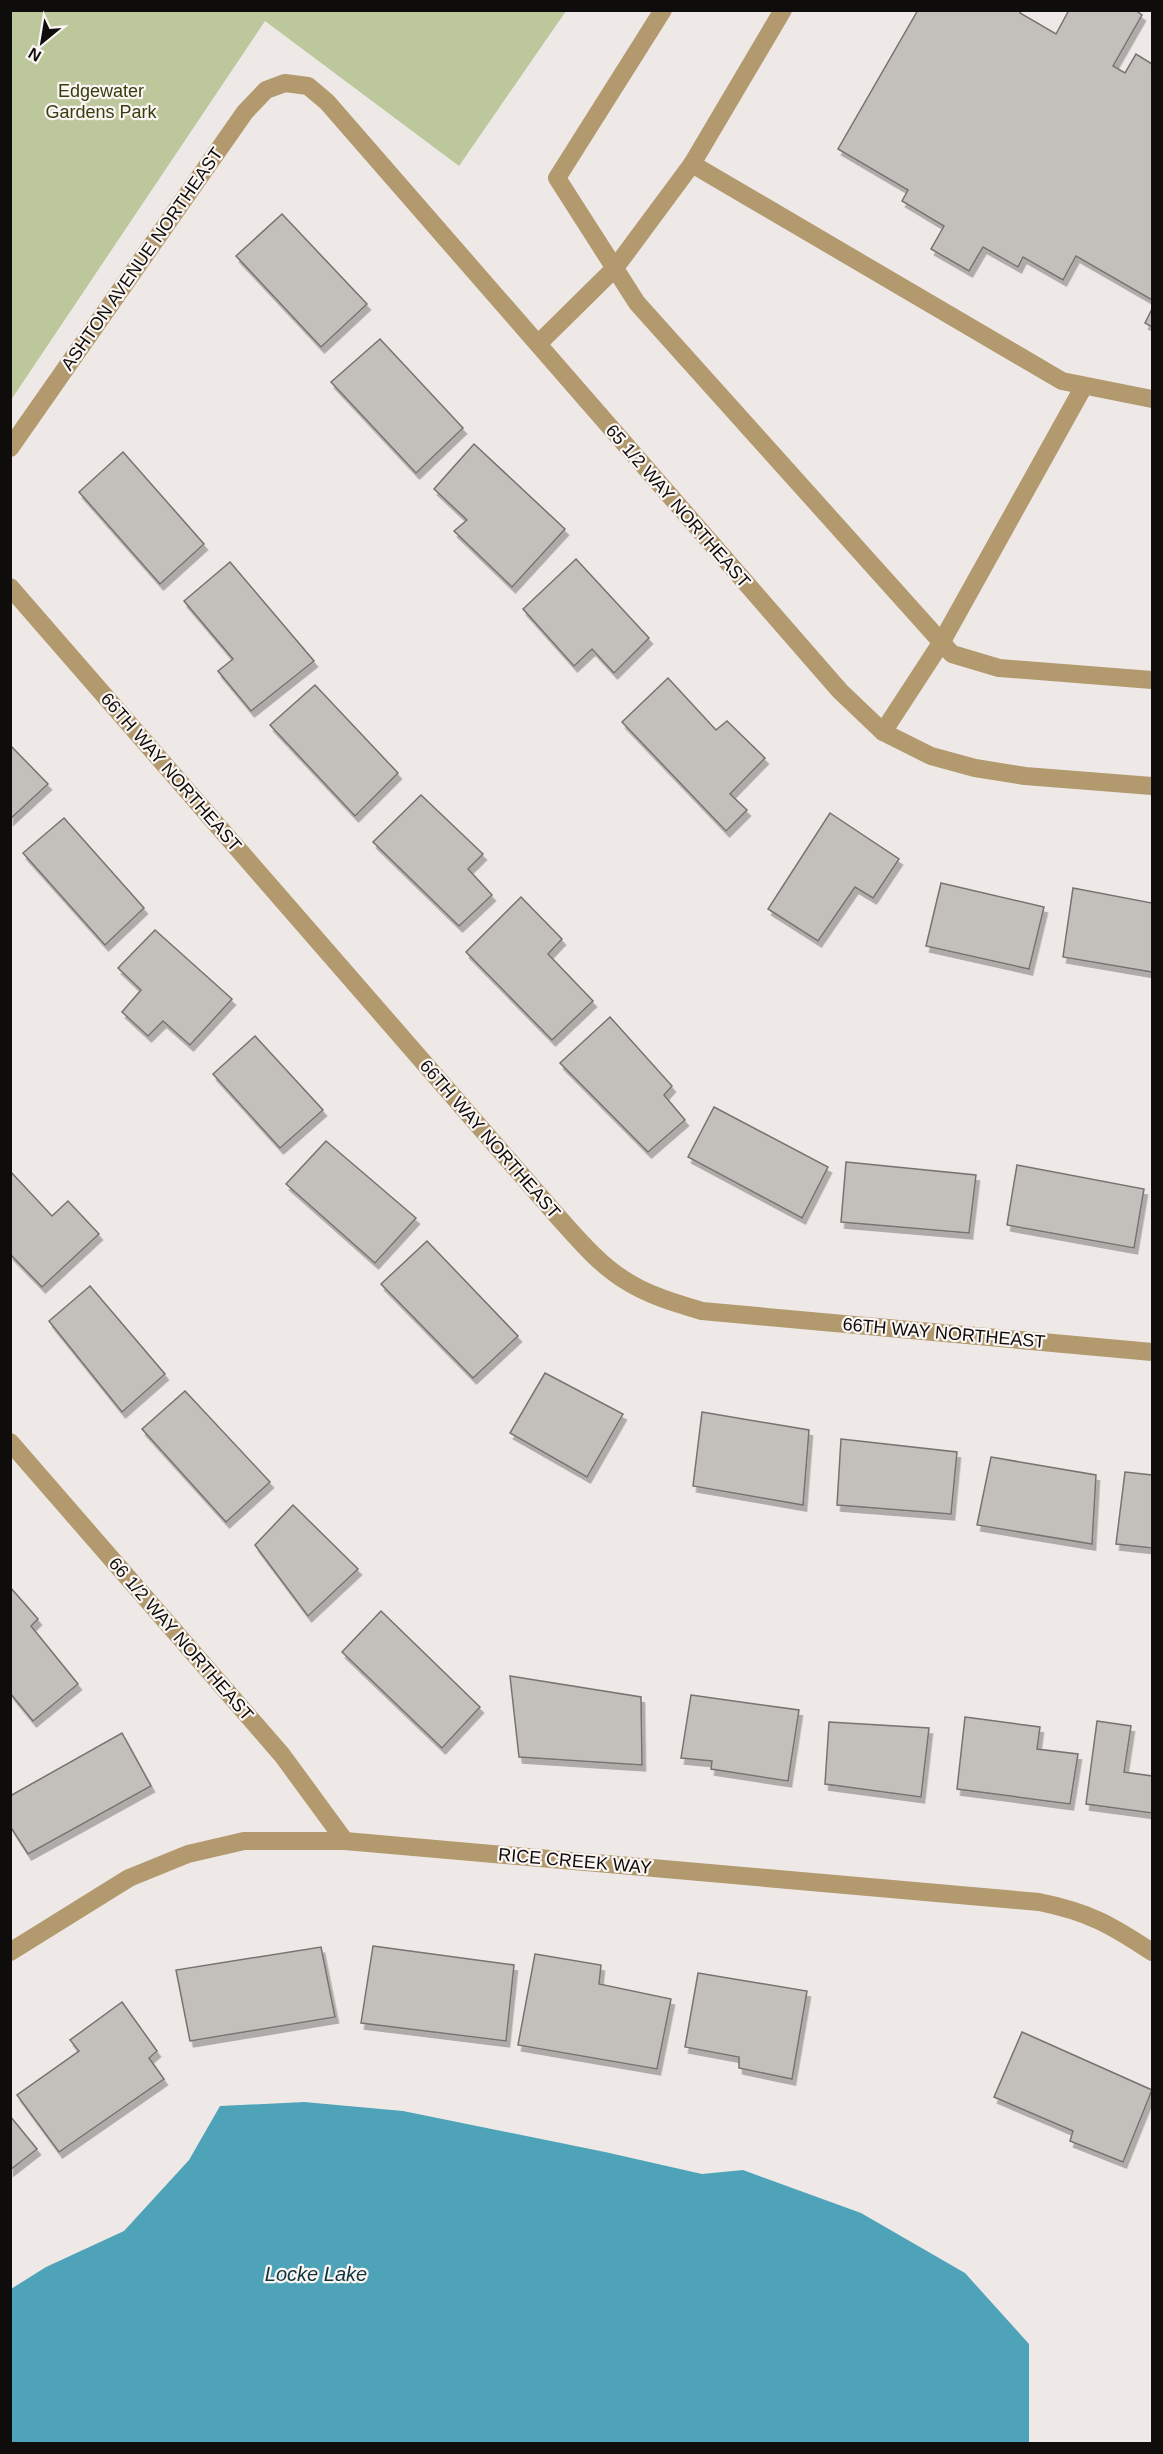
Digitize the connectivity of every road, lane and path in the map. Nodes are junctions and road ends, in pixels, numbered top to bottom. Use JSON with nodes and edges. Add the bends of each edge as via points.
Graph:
{"nodes":[{"id":1,"x":663,"y":10,"type":"edge"},
{"id":2,"x":783,"y":10,"type":"edge"},
{"id":3,"x":285,"y":83,"type":"joint"},
{"id":4,"x":692,"y":164,"type":"junction"},
{"id":5,"x":615,"y":268,"type":"junction"},
{"id":6,"x":538,"y":344,"type":"junction"},
{"id":7,"x":1084,"y":386,"type":"junction"},
{"id":8,"x":1152,"y":399,"type":"edge"},
{"id":9,"x":10,"y":448,"type":"edge"},
{"id":10,"x":10,"y":587,"type":"edge"},
{"id":11,"x":942,"y":644,"type":"junction"},
{"id":12,"x":1152,"y":680,"type":"edge"},
{"id":13,"x":883,"y":732,"type":"junction"},
{"id":14,"x":1152,"y":786,"type":"edge"},
{"id":15,"x":1152,"y":1352,"type":"edge"},
{"id":16,"x":10,"y":1442,"type":"edge"},
{"id":17,"x":345,"y":1841,"type":"junction"},
{"id":18,"x":10,"y":1952,"type":"edge"},
{"id":19,"x":1152,"y":1952,"type":"edge"}],
"edges":[{"from":1,"to":5,"type":"street","via":[[557,178]]},
{"from":2,"to":4,"type":"street"},
{"from":3,"to":6,"type":"street","name":"65 1/2 WAY NORTHEAST","via":[[308,86],[327,102]]},
{"from":3,"to":9,"type":"street","name":"ASHTON AVENUE NORTHEAST","via":[[266,90],[245,112]]},
{"from":4,"to":5,"type":"street"},
{"from":4,"to":7,"type":"street","via":[[1062,381]]},
{"from":5,"to":6,"type":"street"},
{"from":5,"to":11,"type":"street","via":[[637,303]]},
{"from":6,"to":13,"type":"street","name":"65 1/2 WAY NORTHEAST","via":[[840,691]]},
{"from":7,"to":8,"type":"street"},
{"from":7,"to":11,"type":"street"},
{"from":10,"to":15,"type":"street","name":"66TH WAY NORTHEAST","via":[[559,1218],[623,1279],[663,1299],[702,1311]]},
{"from":11,"to":12,"type":"street","via":[[952,654],[999,668]]},
{"from":11,"to":13,"type":"street"},
{"from":13,"to":14,"type":"street","name":"65 1/2 WAY NORTHEAST","via":[[931,756],[975,768]]},
{"from":16,"to":17,"type":"street","name":"66 1/2 WAY NORTHEAST","via":[[282,1755]]},
{"from":17,"to":18,"type":"street","name":"RICE CREEK WAY","via":[[244,1841],[188,1854],[129,1878]]},
{"from":17,"to":19,"type":"street","name":"RICE CREEK WAY","via":[[1039,1902],[1072,1908],[1106,1922]]}]}
